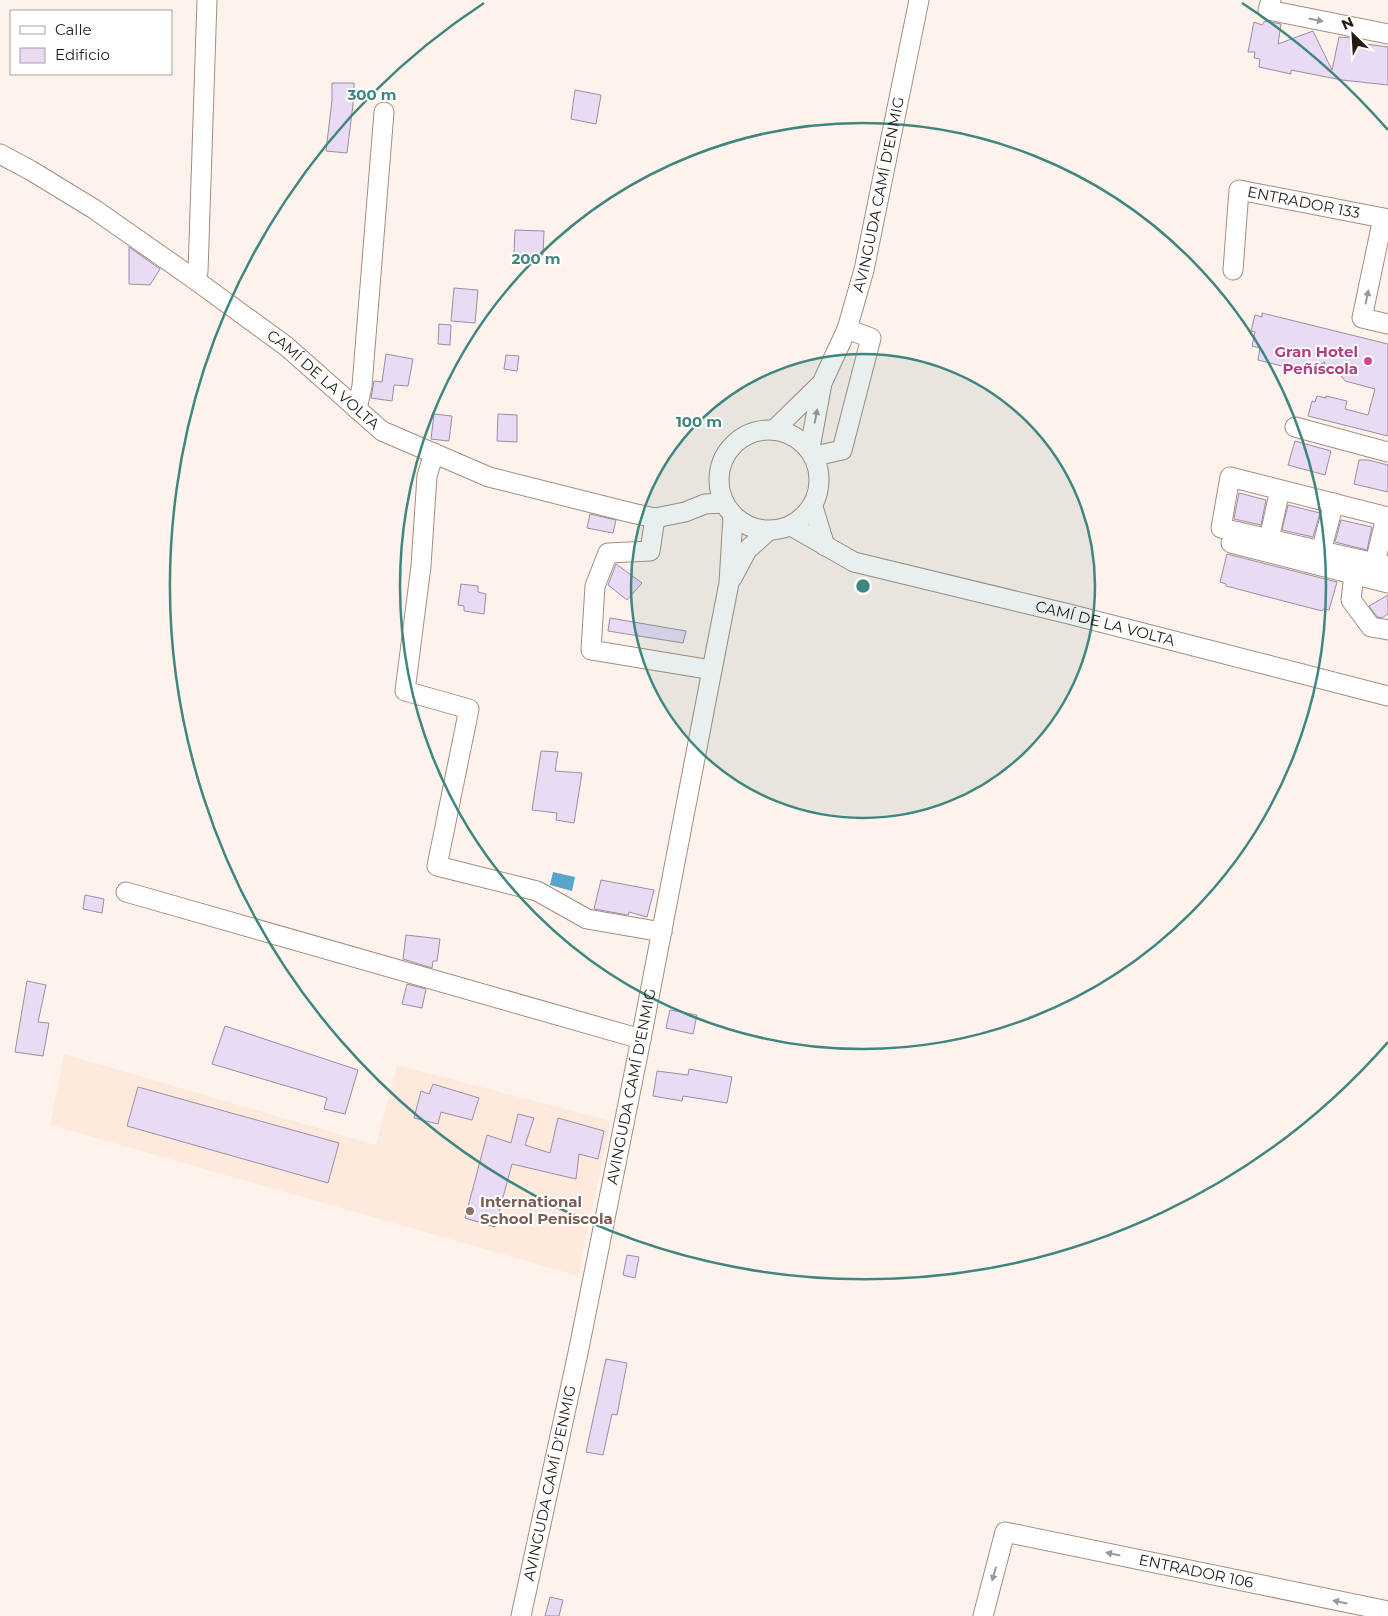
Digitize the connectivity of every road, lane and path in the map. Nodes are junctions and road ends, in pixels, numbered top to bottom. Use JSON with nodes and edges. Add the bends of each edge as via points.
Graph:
{"nodes":[{"id":1,"x":206,"y":0,"type":"edge"},
{"id":2,"x":919,"y":0,"type":"edge"},
{"id":3,"x":1271,"y":0,"type":"edge"},
{"id":4,"x":1388,"y":34,"type":"edge"},
{"id":5,"x":384,"y":112,"type":"dead end"},
{"id":6,"x":0,"y":154,"type":"edge"},
{"id":7,"x":1385,"y":227,"type":"edge"},
{"id":8,"x":1233,"y":270,"type":"dead end"},
{"id":9,"x":194,"y":279,"type":"junction"},
{"id":10,"x":1388,"y":324,"type":"edge"},
{"id":11,"x":847,"y":329,"type":"junction"},
{"id":12,"x":822,"y":383,"type":"junction"},
{"id":13,"x":357,"y":409,"type":"junction"},
{"id":14,"x":1295,"y":427,"type":"dead end"},
{"id":15,"x":775,"y":429,"type":"junction"},
{"id":16,"x":812,"y":452,"type":"junction"},
{"id":17,"x":1388,"y":452,"type":"edge"},
{"id":18,"x":434,"y":453,"type":"junction"},
{"id":19,"x":718,"y":483,"type":"junction"},
{"id":20,"x":1280,"y":490,"type":"junction"},
{"id":21,"x":1334,"y":504,"type":"junction"},
{"id":22,"x":813,"y":507,"type":"junction"},
{"id":23,"x":728,"y":510,"type":"junction"},
{"id":24,"x":685,"y":512,"type":"junction"},
{"id":25,"x":1387,"y":517,"type":"edge"},
{"id":26,"x":655,"y":518,"type":"junction"},
{"id":27,"x":791,"y":526,"type":"junction"},
{"id":28,"x":768,"y":532,"type":"junction"},
{"id":29,"x":1269,"y":539,"type":"junction"},
{"id":30,"x":1231,"y":543,"type":"dead end"},
{"id":31,"x":825,"y":546,"type":"junction"},
{"id":32,"x":1321,"y":551,"type":"junction"},
{"id":33,"x":1381,"y":564,"type":"edge"},
{"id":34,"x":1354,"y":574,"type":"junction"},
{"id":35,"x":728,"y":583,"type":"junction"},
{"id":36,"x":1388,"y":583,"type":"edge"},
{"id":37,"x":1388,"y":630,"type":"edge"},
{"id":38,"x":712,"y":670,"type":"junction"},
{"id":39,"x":1388,"y":696,"type":"edge"},
{"id":40,"x":126,"y":892,"type":"dead end"},
{"id":41,"x":662,"y":932,"type":"junction"},
{"id":42,"x":641,"y":1039,"type":"junction"},
{"id":43,"x":1388,"y":1610,"type":"edge"},
{"id":44,"x":521,"y":1616,"type":"edge"},
{"id":45,"x":983,"y":1616,"type":"edge"},
{"id":46,"x":1386,"y":1616,"type":"edge"}],
"edges":[{"from":1,"to":9,"type":"street","via":[[198,272]]},
{"from":2,"to":11,"type":"street","name":"AVINGUDA CAMÍ D'ENMIG","via":[[864,270]]},
{"from":3,"to":4,"type":"street","one_way":true,"via":[[1268,10]]},
{"from":5,"to":13,"type":"street","via":[[362,386]]},
{"from":6,"to":9,"type":"street","name":"CAMÍ DE LA VOLTA","via":[[94,209]]},
{"from":7,"to":8,"type":"street","name":"ENTRADOR 133","via":[[1239,190]]},
{"from":10,"to":7,"type":"street","one_way":true,"via":[[1362,318]]},
{"from":9,"to":13,"type":"street","name":"CAMÍ DE LA VOLTA","via":[[286,346]]},
{"from":11,"to":12,"type":"street","name":"AVINGUDA CAMÍ D'ENMIG"},
{"from":11,"to":16,"type":"street","via":[[871,338],[842,450]]},
{"from":12,"to":15,"type":"street","name":"AVINGUDA CAMÍ D'ENMIG"},
{"from":16,"to":12,"type":"street","name":"AVINGUDA CAMÍ D'ENMIG","one_way":true},
{"from":13,"to":18,"type":"street","name":"CAMÍ DE LA VOLTA","via":[[382,431]]},
{"from":14,"to":17,"type":"street"},
{"from":15,"to":16,"type":"street","via":[[794,435]]},
{"from":15,"to":19,"type":"street","via":[[746,434],[724,454]]},
{"from":16,"to":22,"type":"street","via":[[821,482]]},
{"from":18,"to":26,"type":"street","name":"CAMÍ DE LA VOLTA","via":[[489,477]]},
{"from":18,"to":41,"type":"street","via":[[427,476],[421,566],[405,690],[469,709],[437,866],[537,892],[587,920]]},
{"from":19,"to":23,"type":"street"},
{"from":19,"to":24,"type":"street"},
{"from":20,"to":21,"type":"street"},
{"from":20,"to":29,"type":"street"},
{"from":20,"to":29,"type":"street","via":[[1230,477],[1221,528]]},
{"from":21,"to":25,"type":"street"},
{"from":21,"to":32,"type":"street"},
{"from":22,"to":27,"type":"street"},
{"from":22,"to":31,"type":"street"},
{"from":23,"to":24,"type":"street","name":"CAMÍ DE LA VOLTA","via":[[705,504]]},
{"from":23,"to":28,"type":"street","via":[[749,527]]},
{"from":23,"to":35,"type":"street","name":"AVINGUDA CAMÍ D'ENMIG"},
{"from":24,"to":26,"type":"street","name":"CAMÍ DE LA VOLTA"},
{"from":25,"to":33,"type":"street"},
{"from":26,"to":38,"type":"street","via":[[650,551],[608,553],[595,586],[590,650]]},
{"from":27,"to":28,"type":"street"},
{"from":27,"to":31,"type":"street","name":"CAMÍ DE LA VOLTA"},
{"from":28,"to":35,"type":"street","name":"AVINGUDA CAMÍ D'ENMIG","via":[[747,550]]},
{"from":29,"to":32,"type":"street"},
{"from":30,"to":34,"type":"street"},
{"from":31,"to":39,"type":"street","name":"CAMÍ DE LA VOLTA","via":[[854,562]]},
{"from":32,"to":33,"type":"street"},
{"from":34,"to":36,"type":"street"},
{"from":34,"to":37,"type":"street","via":[[1351,600],[1371,627]]},
{"from":35,"to":38,"type":"street","name":"AVINGUDA CAMÍ D'ENMIG"},
{"from":38,"to":41,"type":"street","name":"AVINGUDA CAMÍ D'ENMIG"},
{"from":40,"to":42,"type":"street"},
{"from":41,"to":42,"type":"street","name":"AVINGUDA CAMÍ D'ENMIG"},
{"from":42,"to":44,"type":"street","name":"AVINGUDA CAMÍ D'ENMIG"},
{"from":43,"to":45,"type":"street","name":"ENTRADOR 106","one_way":true,"via":[[1005,1532]]},
{"from":43,"to":46,"type":"street"}]}
